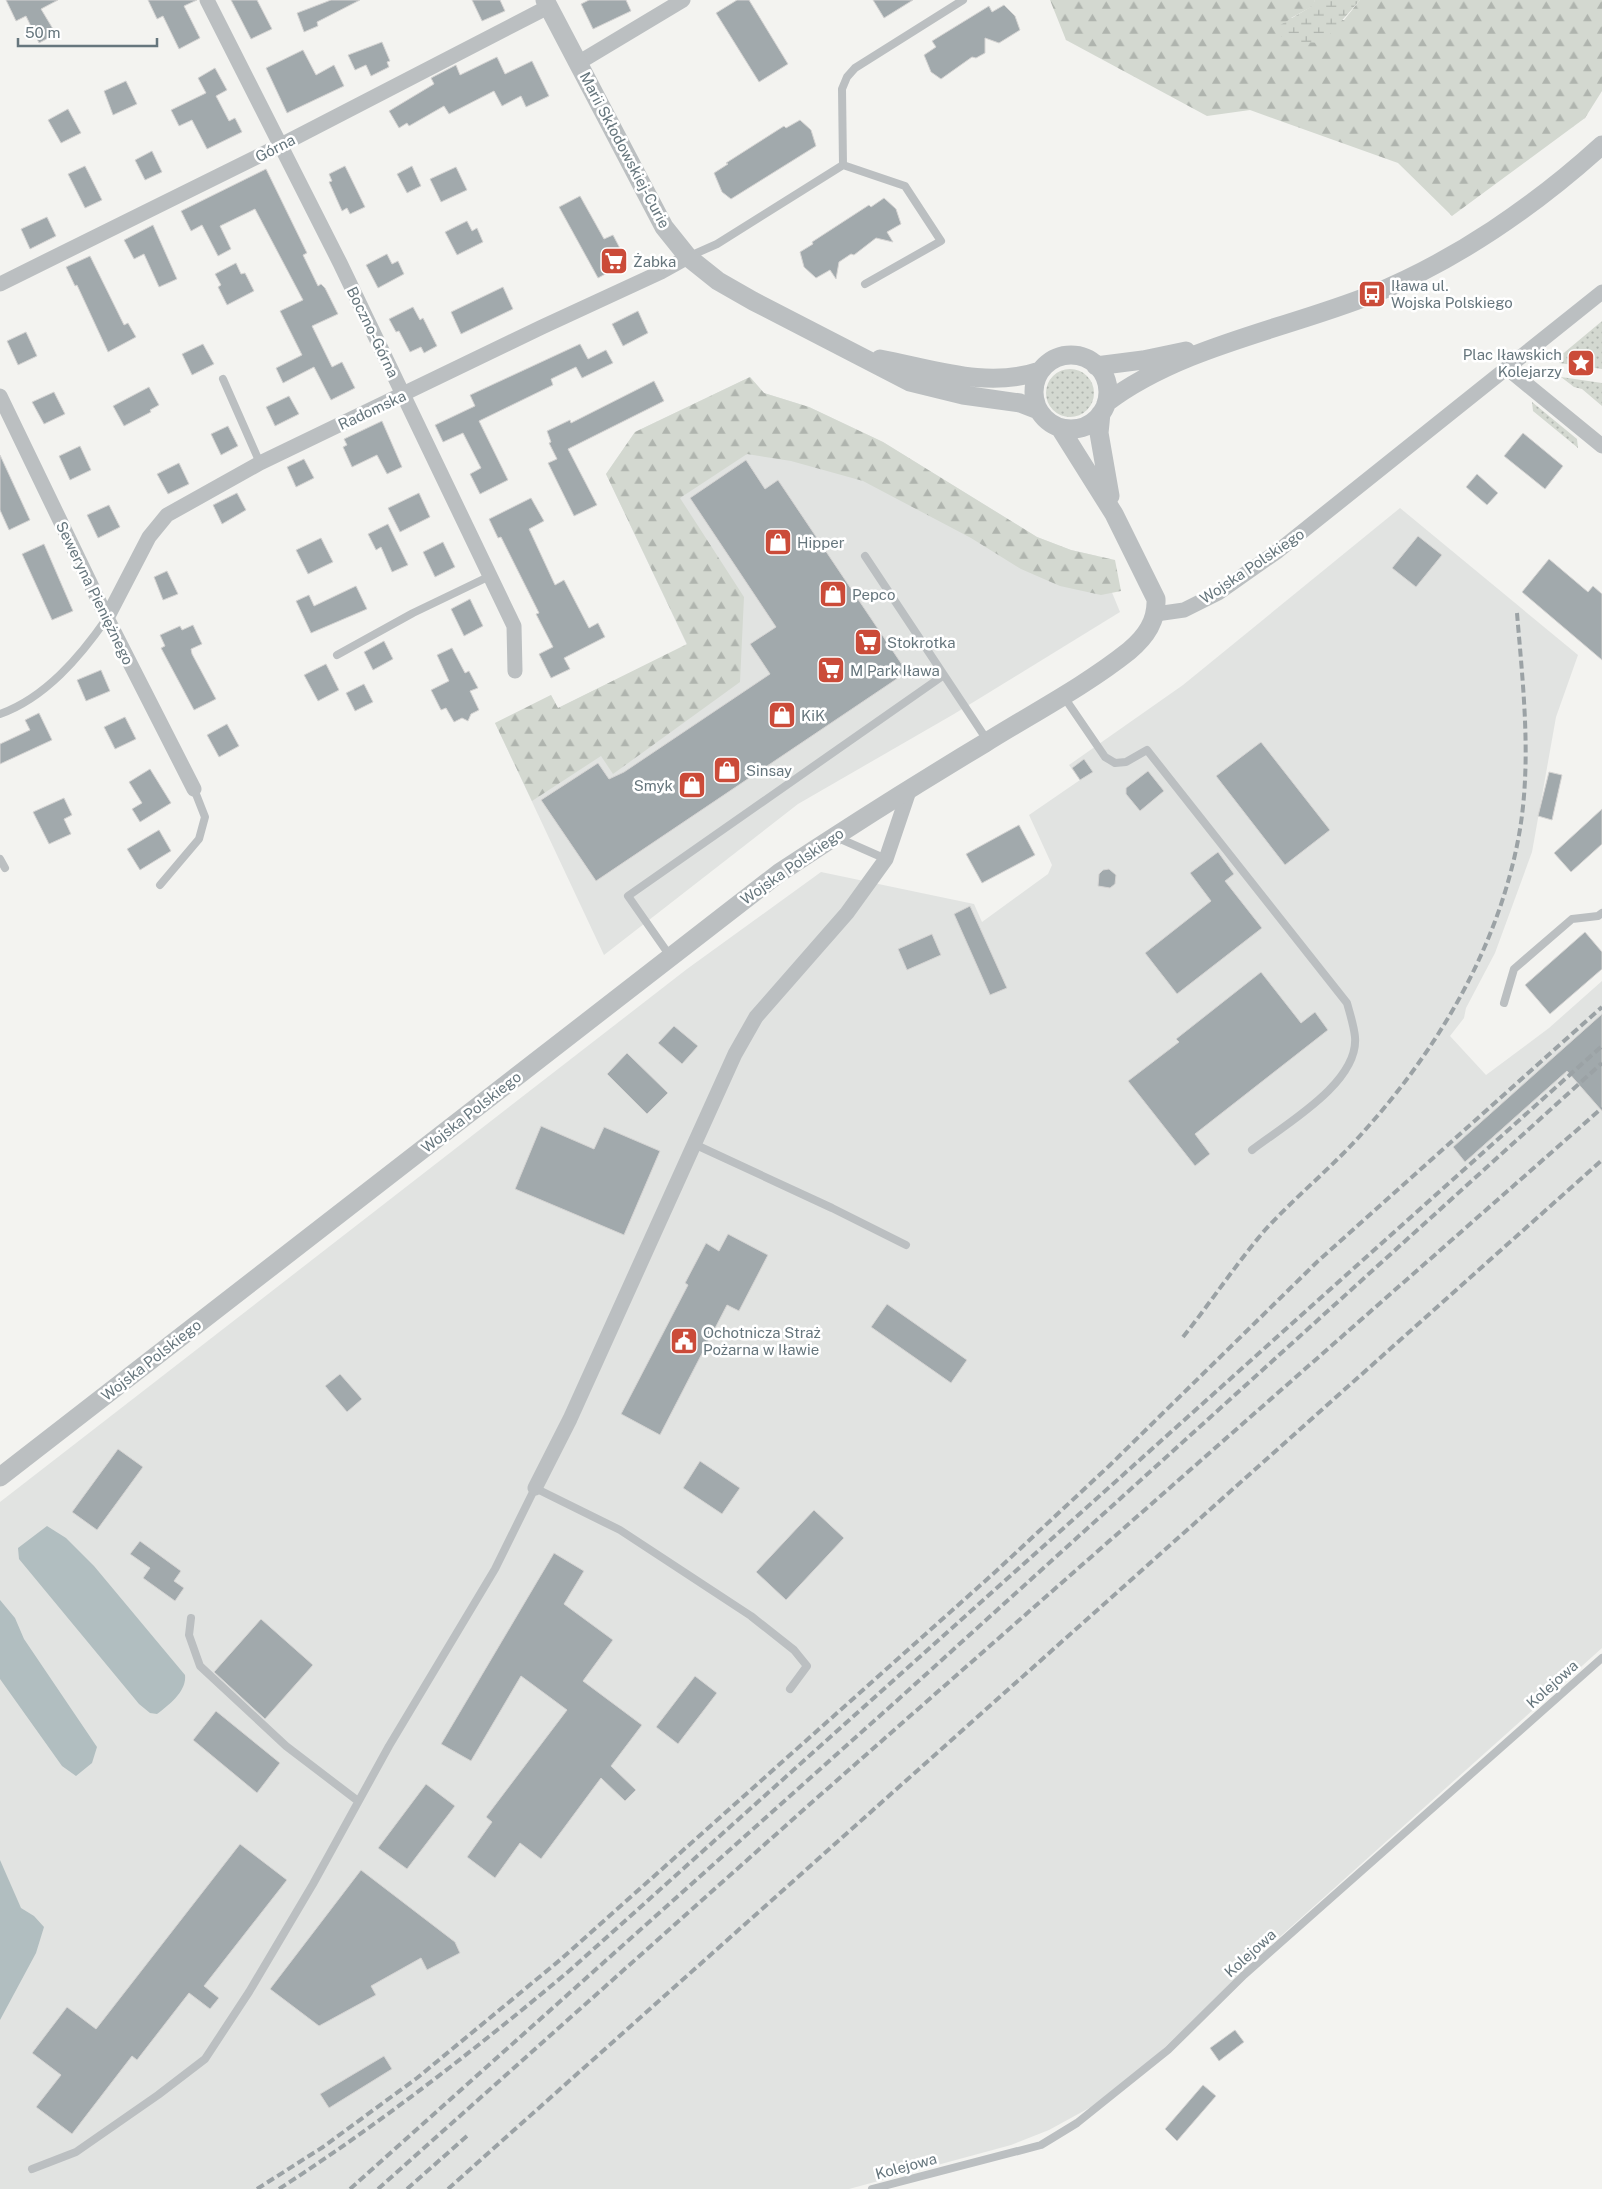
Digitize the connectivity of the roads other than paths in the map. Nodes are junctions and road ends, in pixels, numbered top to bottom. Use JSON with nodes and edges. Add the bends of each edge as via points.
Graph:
{"nodes":[{"id":1,"x":207,"y":0,"type":"edge"},
{"id":2,"x":683,"y":0,"type":"edge"},
{"id":3,"x":962,"y":0,"type":"edge"},
{"id":4,"x":547,"y":3,"type":"edge"},
{"id":5,"x":578,"y":63,"type":"junction"},
{"id":6,"x":281,"y":145,"type":"junction"},
{"id":7,"x":1602,"y":145,"type":"edge"},
{"id":8,"x":843,"y":165,"type":"junction"},
{"id":9,"x":688,"y":257,"type":"junction"},
{"id":10,"x":0,"y":284,"type":"edge"},
{"id":11,"x":865,"y":284,"type":"dead end"},
{"id":12,"x":1602,"y":292,"type":"edge"},
{"id":13,"x":1226,"y":343,"type":"junction"},
{"id":14,"x":858,"y":354,"type":"junction"},
{"id":15,"x":1096,"y":366,"type":"junction"},
{"id":16,"x":1508,"y":369,"type":"junction"},
{"id":17,"x":1040,"y":371,"type":"junction"},
{"id":18,"x":223,"y":379,"type":"dead end"},
{"id":19,"x":404,"y":395,"type":"junction"},
{"id":20,"x":0,"y":396,"type":"edge"},
{"id":21,"x":1104,"y":408,"type":"junction"},
{"id":22,"x":1038,"y":410,"type":"junction"},
{"id":23,"x":1060,"y":428,"type":"junction"},
{"id":24,"x":1602,"y":446,"type":"edge"},
{"id":25,"x":260,"y":463,"type":"junction"},
{"id":26,"x":1114,"y":514,"type":"junction"},
{"id":27,"x":865,"y":556,"type":"dead end"},
{"id":28,"x":490,"y":576,"type":"junction"},
{"id":29,"x":1156,"y":614,"type":"junction"},
{"id":30,"x":107,"y":618,"type":"junction"},
{"id":31,"x":337,"y":655,"type":"dead end"},
{"id":32,"x":516,"y":671,"type":"dead end"},
{"id":33,"x":944,"y":675,"type":"junction"},
{"id":34,"x":1063,"y":695,"type":"junction"},
{"id":35,"x":0,"y":714,"type":"edge"},
{"id":36,"x":987,"y":741,"type":"junction"},
{"id":37,"x":910,"y":788,"type":"junction"},
{"id":38,"x":194,"y":789,"type":"joint"},
{"id":39,"x":834,"y":836,"type":"junction"},
{"id":40,"x":0,"y":859,"type":"edge"},
{"id":41,"x":886,"y":859,"type":"junction"},
{"id":42,"x":5,"y":868,"type":"dead end"},
{"id":43,"x":160,"y":885,"type":"dead end"},
{"id":44,"x":1602,"y":912,"type":"edge"},
{"id":45,"x":670,"y":956,"type":"junction"},
{"id":46,"x":1504,"y":1003,"type":"dead end"},
{"id":47,"x":694,"y":1144,"type":"junction"},
{"id":48,"x":1252,"y":1150,"type":"dead end"},
{"id":49,"x":906,"y":1245,"type":"dead end"},
{"id":50,"x":0,"y":1477,"type":"edge"},
{"id":51,"x":536,"y":1488,"type":"junction"},
{"id":52,"x":191,"y":1618,"type":"dead end"},
{"id":53,"x":1602,"y":1658,"type":"edge"},
{"id":54,"x":790,"y":1689,"type":"dead end"},
{"id":55,"x":358,"y":1801,"type":"junction"},
{"id":56,"x":32,"y":2169,"type":"dead end"},
{"id":57,"x":872,"y":2189,"type":"edge"}],
"edges":[{"from":1,"to":6,"type":"street","name":"Boczno-Górna"},
{"from":2,"to":5,"type":"street"},
{"from":3,"to":8,"type":"lane","via":[[855,68],[847,77],[842,89]]},
{"from":4,"to":5,"type":"street","name":"Marii Skłodowskiej-Curie"},
{"from":4,"to":6,"type":"street","name":"Górna"},
{"from":5,"to":9,"type":"street","name":"Marii Skłodowskiej-Curie","via":[[664,226]]},
{"from":6,"to":10,"type":"street","name":"Górna"},
{"from":6,"to":19,"type":"street","name":"Boczno-Górna"},
{"from":7,"to":13,"type":"street","via":[[1518,212],[1465,248],[1372,294]]},
{"from":8,"to":9,"type":"lane","via":[[717,244]]},
{"from":8,"to":11,"type":"lane","via":[[905,186],[941,241]]},
{"from":9,"to":14,"type":"street","name":"Marii Skłodowskiej-Curie","via":[[718,281],[753,301]]},
{"from":9,"to":19,"type":"street","name":"Radomska"},
{"from":12,"to":16,"type":"street","name":"Wojska Polskiego"},
{"from":13,"to":15,"type":"street"},
{"from":13,"to":21,"type":"street","via":[[1148,376]]},
{"from":14,"to":17,"type":"street","name":"Marii Skłodowskiej-Curie","via":[[957,376],[990,379],[1022,377]]},
{"from":14,"to":22,"type":"street","name":"Marii Skłodowskiej-Curie","via":[[910,382],[963,395],[1020,403]]},
{"from":15,"to":17,"type":"street","via":[[1088,359],[1067,355]]},
{"from":15,"to":21,"type":"street","via":[[1106,383]]},
{"from":16,"to":24,"type":"street"},
{"from":16,"to":29,"type":"street","name":"Wojska Polskiego","via":[[1278,552],[1218,593],[1184,610]]},
{"from":17,"to":22,"type":"street","via":[[1034,390]]},
{"from":18,"to":25,"type":"lane"},
{"from":19,"to":25,"type":"street","name":"Radomska"},
{"from":19,"to":28,"type":"street","name":"Boczno-Górna"},
{"from":20,"to":30,"type":"street","name":"Seweryna Pieniężnego"},
{"from":21,"to":23,"type":"street","via":[[1093,422],[1083,427]]},
{"from":21,"to":26,"type":"street","via":[[1099,433]]},
{"from":22,"to":23,"type":"street"},
{"from":23,"to":26,"type":"street"},
{"from":25,"to":30,"type":"street","name":"Radomska","via":[[167,515],[149,537]]},
{"from":26,"to":29,"type":"street","via":[[1156,599]]},
{"from":27,"to":33,"type":"lane"},
{"from":28,"to":31,"type":"lane"},
{"from":28,"to":32,"type":"street","name":"Boczno-Górna","via":[[514,626]]},
{"from":29,"to":34,"type":"street","name":"Wojska Polskiego","via":[[1151,627],[1130,650]]},
{"from":30,"to":35,"type":"lane","via":[[90,642],[43,690]]},
{"from":30,"to":38,"type":"street","name":"Seweryna Pieniężnego"},
{"from":33,"to":36,"type":"lane"},
{"from":33,"to":45,"type":"lane","via":[[628,896]]},
{"from":34,"to":36,"type":"street","name":"Wojska Polskiego"},
{"from":34,"to":48,"type":"lane","via":[[1105,757],[1115,764],[1126,762],[1147,750],[1347,1003],[1355,1038],[1350,1066],[1327,1093]]},
{"from":36,"to":37,"type":"street","name":"Wojska Polskiego"},
{"from":37,"to":39,"type":"street","name":"Wojska Polskiego"},
{"from":37,"to":41,"type":"street"},
{"from":38,"to":43,"type":"lane","via":[[206,817],[199,839]]},
{"from":39,"to":41,"type":"lane"},
{"from":39,"to":45,"type":"street","name":"Wojska Polskiego","via":[[779,872]]},
{"from":40,"to":42,"type":"lane"},
{"from":41,"to":47,"type":"street","via":[[847,913],[756,1017],[731,1061]]},
{"from":44,"to":46,"type":"lane","via":[[1598,916],[1572,919],[1514,969]]},
{"from":45,"to":50,"type":"street","name":"Wojska Polskiego"},
{"from":47,"to":49,"type":"lane"},
{"from":47,"to":51,"type":"street"},
{"from":51,"to":54,"type":"lane","via":[[620,1530],[751,1616],[794,1650],[807,1666]]},
{"from":51,"to":55,"type":"lane","via":[[495,1569]]},
{"from":52,"to":55,"type":"lane","via":[[189,1635],[200,1666],[286,1746]]},
{"from":53,"to":57,"type":"lane","name":"Kolejowa","via":[[1244,1975],[1168,2050],[1077,2123],[1041,2145]]},
{"from":55,"to":56,"type":"lane","via":[[249,1992],[205,2059],[76,2152]]}]}
